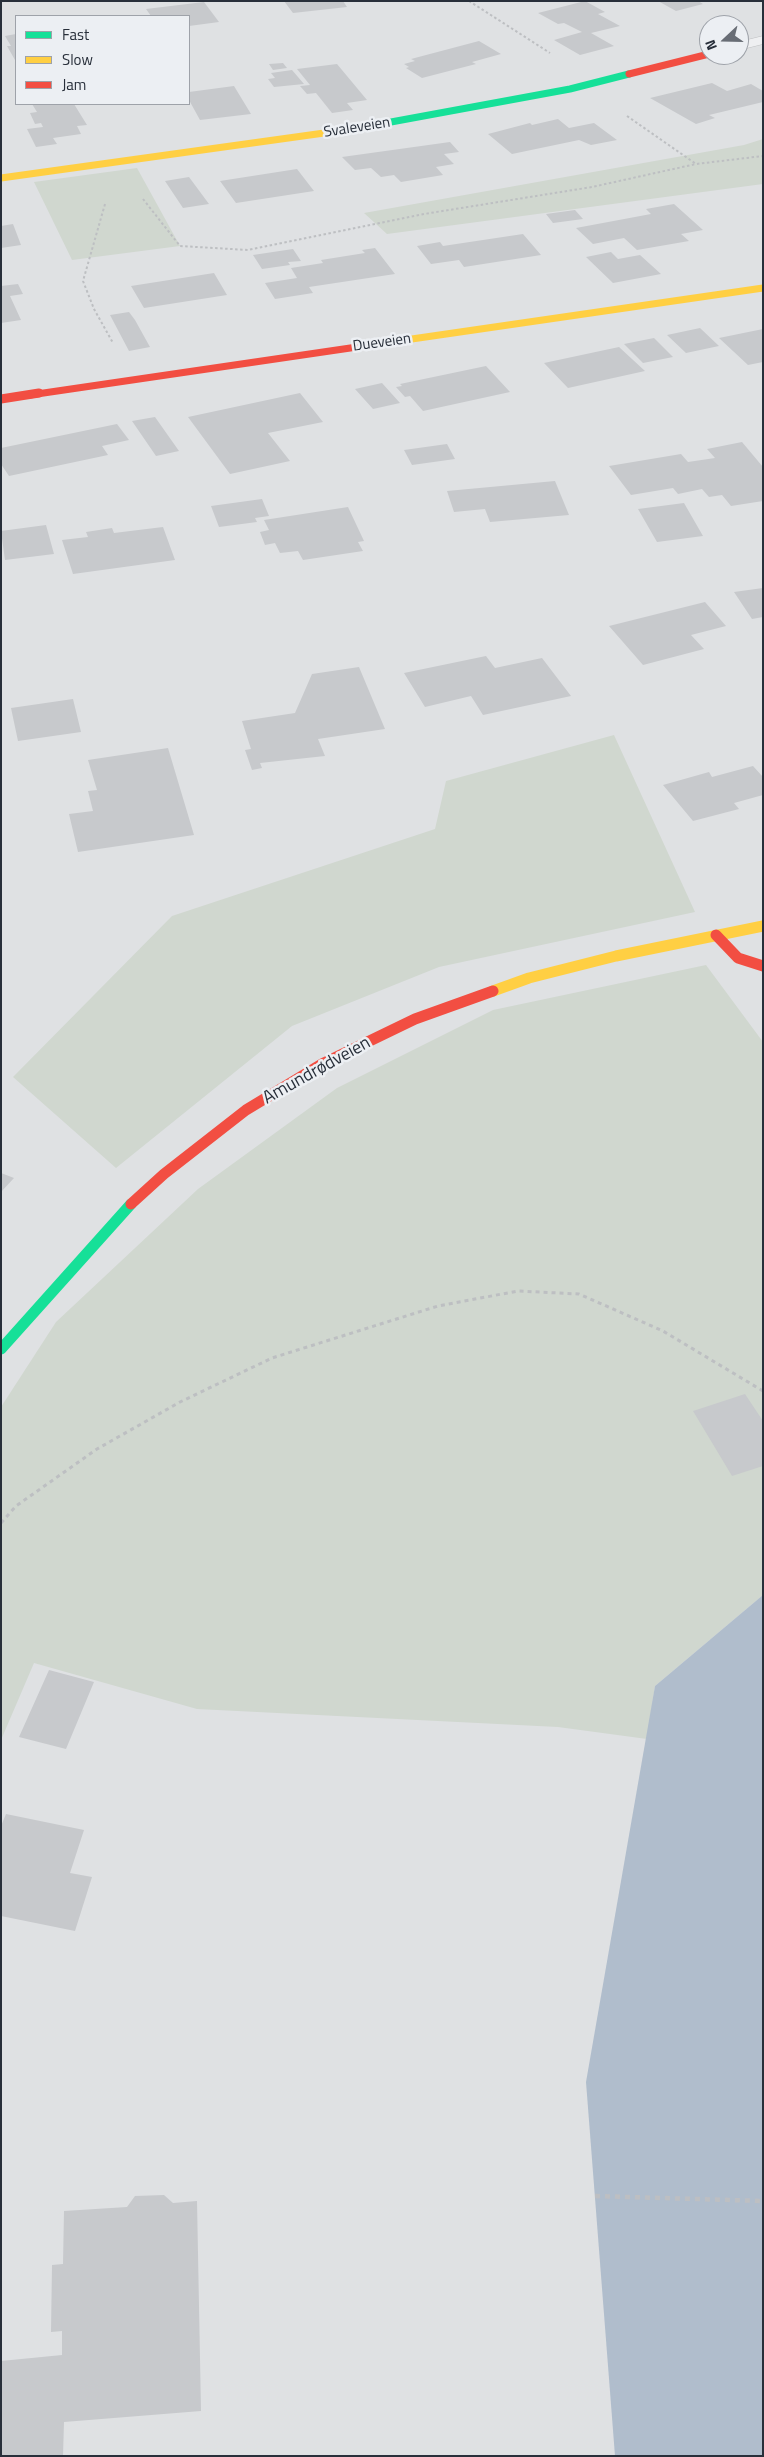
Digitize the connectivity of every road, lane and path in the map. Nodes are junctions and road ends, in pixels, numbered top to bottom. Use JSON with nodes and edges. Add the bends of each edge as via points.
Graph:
{"nodes":[{"id":1,"x":469,"y":1,"type":"edge"},
{"id":2,"x":763,"y":40,"type":"edge"},
{"id":3,"x":749,"y":44,"type":"edge"},
{"id":4,"x":699,"y":57,"type":"edge"},
{"id":5,"x":597,"y":83,"type":"junction"},
{"id":6,"x":584,"y":86,"type":"junction"},
{"id":7,"x":763,"y":156,"type":"edge"},
{"id":8,"x":696,"y":164,"type":"junction"},
{"id":9,"x":1,"y":178,"type":"edge"},
{"id":10,"x":140,"y":194,"type":"dead end"},
{"id":11,"x":108,"y":196,"type":"dead end"},
{"id":12,"x":763,"y":288,"type":"edge"},
{"id":13,"x":129,"y":380,"type":"junction"},
{"id":14,"x":1,"y":399,"type":"edge"},
{"id":15,"x":763,"y":926,"type":"edge"},
{"id":16,"x":716,"y":934,"type":"junction"},
{"id":17,"x":763,"y":966,"type":"edge"},
{"id":18,"x":1,"y":1349,"type":"edge"},
{"id":19,"x":763,"y":1390,"type":"edge"},
{"id":20,"x":1,"y":1523,"type":"edge"},
{"id":21,"x":595,"y":2196,"type":"dead end"},
{"id":22,"x":763,"y":2201,"type":"edge"}],
"edges":[{"from":1,"to":5,"type":"path"},
{"from":2,"to":3,"type":"street"},
{"from":4,"to":5,"type":"street","name":"Svaleveien"},
{"from":5,"to":6,"type":"street","name":"Svaleveien"},
{"from":6,"to":8,"type":"path"},
{"from":6,"to":9,"type":"street","name":"Svaleveien","via":[[333,132]]},
{"from":7,"to":8,"type":"path"},
{"from":8,"to":10,"type":"path","via":[[592,187],[424,214],[248,250],[180,246]]},
{"from":11,"to":13,"type":"path","via":[[83,281]]},
{"from":12,"to":13,"type":"street","name":"Dueveien"},
{"from":13,"to":14,"type":"street","name":"Dueveien"},
{"from":15,"to":16,"type":"street","name":"Amundrødveien"},
{"from":16,"to":17,"type":"street","via":[[738,958]]},
{"from":16,"to":18,"type":"street","name":"Amundrødveien","via":[[529,978],[415,1019],[322,1064],[246,1110],[164,1174],[120,1214]]},
{"from":19,"to":20,"type":"path","via":[[663,1331],[579,1294],[518,1291],[438,1306],[272,1358],[180,1402],[98,1449],[16,1506]]},
{"from":21,"to":22,"type":"path"}]}
